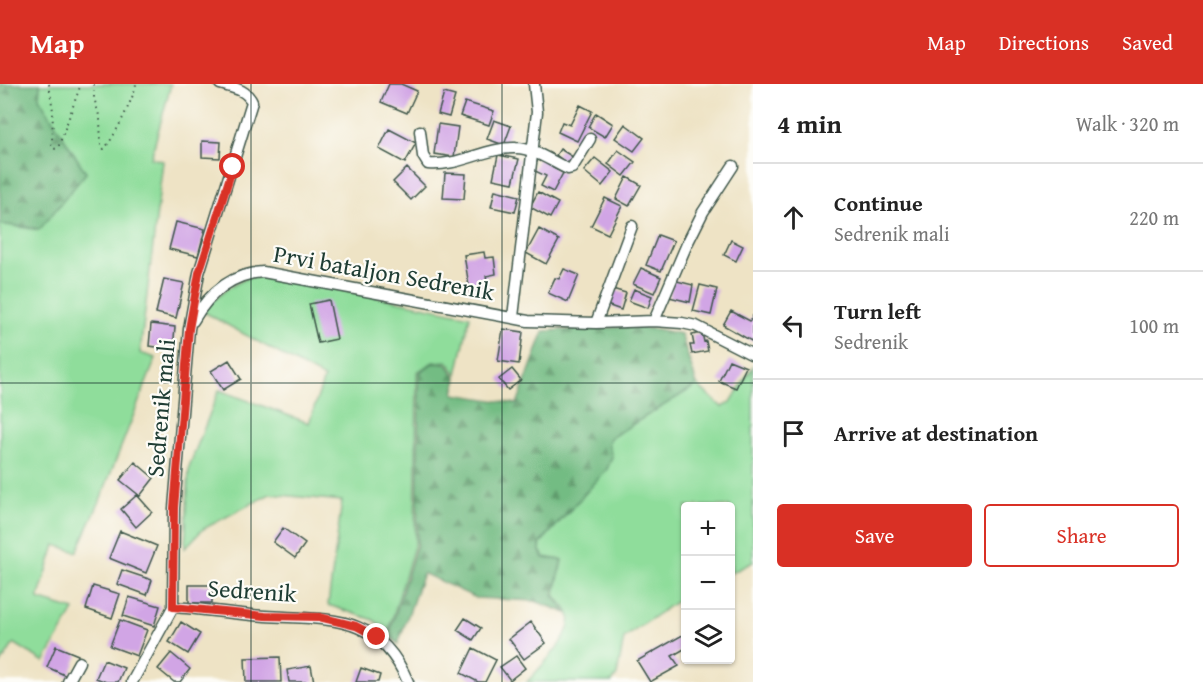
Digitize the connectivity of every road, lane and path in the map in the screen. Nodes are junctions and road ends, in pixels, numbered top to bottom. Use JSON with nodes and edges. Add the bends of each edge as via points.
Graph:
{"nodes":[{"id":1,"x":49,"y":84,"type":"edge"},
{"id":2,"x":81,"y":84,"type":"edge"},
{"id":3,"x":94,"y":84,"type":"edge"},
{"id":4,"x":136,"y":84,"type":"edge"},
{"id":5,"x":220,"y":84,"type":"edge"},
{"id":6,"x":534,"y":84,"type":"edge"},
{"id":7,"x":420,"y":131,"type":"dead end"},
{"id":8,"x":590,"y":140,"type":"dead end"},
{"id":9,"x":532,"y":151,"type":"junction"},
{"id":10,"x":733,"y":166,"type":"dead end"},
{"id":11,"x":632,"y":226,"type":"dead end"},
{"id":12,"x":513,"y":317,"type":"junction"},
{"id":13,"x":654,"y":321,"type":"junction"},
{"id":14,"x":596,"y":323,"type":"junction"},
{"id":15,"x":189,"y":329,"type":"junction"},
{"id":16,"x":753,"y":354,"type":"edge"},
{"id":17,"x":173,"y":607,"type":"junction"},
{"id":18,"x":79,"y":662,"type":"dead end"},
{"id":19,"x":68,"y":682,"type":"edge"},
{"id":20,"x":132,"y":682,"type":"edge"},
{"id":21,"x":408,"y":682,"type":"edge"}],
"edges":[{"from":1,"to":2,"type":"path","via":[[52,144],[58,148]]},
{"from":3,"to":4,"type":"path","via":[[100,146],[104,149]]},
{"from":5,"to":15,"type":"street","name":"Sedrenik mali","via":[[243,91],[252,102],[199,273]]},
{"from":6,"to":9,"type":"street","via":[[537,112]]},
{"from":7,"to":9,"type":"street","via":[[428,164],[517,148]]},
{"from":8,"to":9,"type":"street","via":[[568,169]]},
{"from":9,"to":12,"type":"street"},
{"from":10,"to":13,"type":"street","via":[[691,235]]},
{"from":11,"to":14,"type":"street"},
{"from":12,"to":14,"type":"street","name":"Prvi bataljon Sedrenik"},
{"from":12,"to":15,"type":"street","name":"Prvi bataljon Sedrenik","via":[[263,272],[234,278],[217,290],[203,303]]},
{"from":13,"to":14,"type":"street","name":"Prvi bataljon Sedrenik"},
{"from":13,"to":16,"type":"street","name":"Prvi bataljon Sedrenik","via":[[696,326]]},
{"from":15,"to":17,"type":"street","name":"Sedrenik mali","via":[[174,508]]},
{"from":17,"to":20,"type":"street","name":"Sedrenik mali"},
{"from":17,"to":21,"type":"street","name":"Sedrenik","via":[[319,617],[356,626],[390,649]]},
{"from":18,"to":19,"type":"street"}]}
